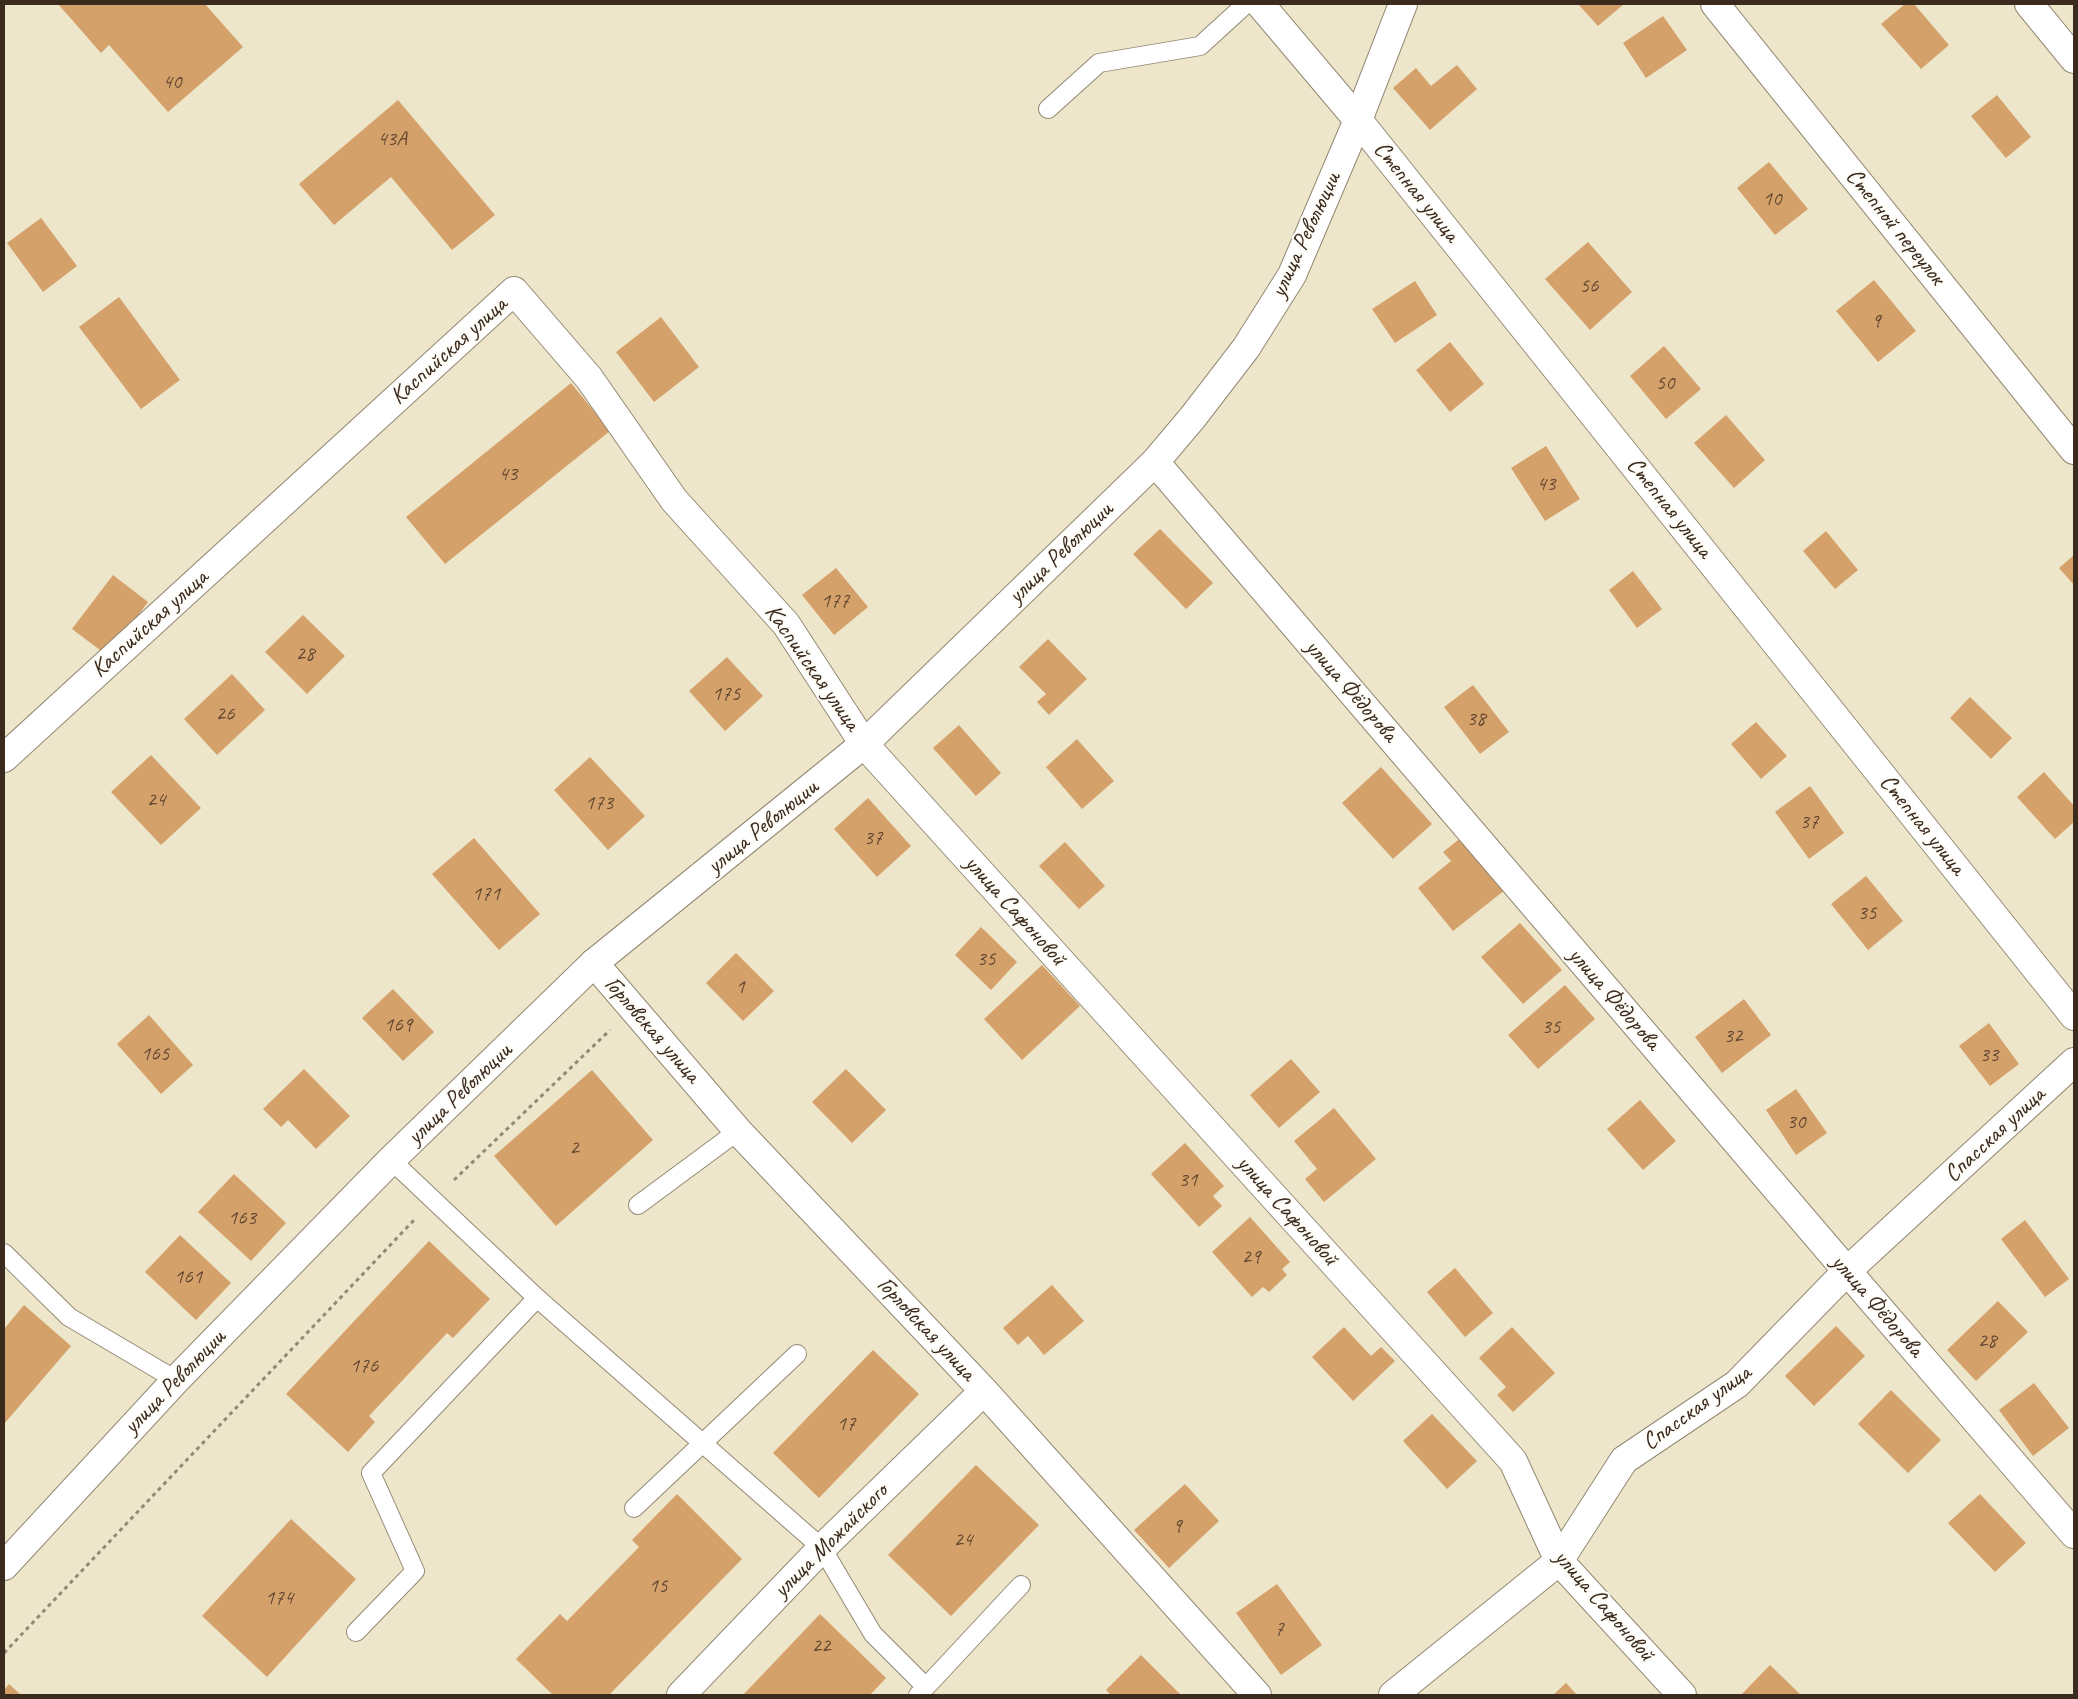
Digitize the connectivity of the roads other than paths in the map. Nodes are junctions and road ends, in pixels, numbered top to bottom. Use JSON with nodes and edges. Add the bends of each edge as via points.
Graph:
{"nodes":[{"id":1,"x":1246,"y":4,"type":"edge"},
{"id":2,"x":1260,"y":4,"type":"edge"},
{"id":3,"x":1403,"y":4,"type":"edge"},
{"id":4,"x":1715,"y":4,"type":"edge"},
{"id":5,"x":2029,"y":4,"type":"edge"},
{"id":6,"x":2074,"y":59,"type":"edge"},
{"id":7,"x":1048,"y":109,"type":"dead end"},
{"id":8,"x":1358,"y":120,"type":"junction"},
{"id":9,"x":2074,"y":450,"type":"edge"},
{"id":10,"x":1155,"y":462,"type":"junction"},
{"id":11,"x":864,"y":744,"type":"junction"},
{"id":12,"x":4,"y":758,"type":"edge"},
{"id":13,"x":594,"y":963,"type":"junction"},
{"id":14,"x":2074,"y":1016,"type":"edge"},
{"id":15,"x":2074,"y":1062,"type":"edge"},
{"id":16,"x":738,"y":1131,"type":"junction"},
{"id":17,"x":391,"y":1160,"type":"junction"},
{"id":18,"x":638,"y":1205,"type":"dead end"},
{"id":19,"x":4,"y":1253,"type":"edge"},
{"id":20,"x":1846,"y":1271,"type":"junction"},
{"id":21,"x":537,"y":1298,"type":"junction"},
{"id":22,"x":797,"y":1354,"type":"dead end"},
{"id":23,"x":176,"y":1380,"type":"junction"},
{"id":24,"x":984,"y":1391,"type":"junction"},
{"id":25,"x":703,"y":1444,"type":"junction"},
{"id":26,"x":634,"y":1508,"type":"dead end"},
{"id":27,"x":2074,"y":1534,"type":"edge"},
{"id":28,"x":822,"y":1548,"type":"junction"},
{"id":29,"x":1559,"y":1561,"type":"junction"},
{"id":30,"x":4,"y":1566,"type":"edge"},
{"id":31,"x":1021,"y":1585,"type":"dead end"},
{"id":32,"x":356,"y":1632,"type":"dead end"},
{"id":33,"x":922,"y":1691,"type":"edge"},
{"id":34,"x":681,"y":1695,"type":"edge"},
{"id":35,"x":1257,"y":1695,"type":"edge"},
{"id":36,"x":1393,"y":1695,"type":"edge"},
{"id":37,"x":1682,"y":1695,"type":"edge"}],
"edges":[{"from":1,"to":7,"type":"lane","via":[[1200,46],[1099,63]]},
{"from":2,"to":8,"type":"street","name":"Степная улица"},
{"from":3,"to":8,"type":"street","name":"улица Революции"},
{"from":4,"to":9,"type":"street","name":"Степной переулок"},
{"from":5,"to":6,"type":"street"},
{"from":8,"to":10,"type":"street","name":"улица Революции","via":[[1292,276],[1246,348]]},
{"from":8,"to":14,"type":"street","name":"Степная улица"},
{"from":10,"to":11,"type":"street","name":"улица Революции"},
{"from":10,"to":20,"type":"street","name":"улица Фёдорова"},
{"from":11,"to":12,"type":"street","name":"Каспийская улица","via":[[786,624],[674,500],[589,378],[514,291]]},
{"from":11,"to":13,"type":"street","name":"улица Революции"},
{"from":11,"to":29,"type":"street","name":"улица Сафоновой","via":[[1513,1461]]},
{"from":13,"to":16,"type":"street","name":"Горловская улица"},
{"from":13,"to":17,"type":"street","name":"улица Революции"},
{"from":15,"to":20,"type":"street","name":"Спасская улица"},
{"from":16,"to":18,"type":"lane"},
{"from":16,"to":24,"type":"street","name":"Горловская улица"},
{"from":17,"to":21,"type":"lane"},
{"from":17,"to":23,"type":"street","name":"улица Революции"},
{"from":19,"to":23,"type":"lane","via":[[69,1317]]},
{"from":20,"to":27,"type":"street","name":"улица Фёдорова"},
{"from":20,"to":29,"type":"street","name":"Спасская улица","via":[[1738,1384],[1624,1460]]},
{"from":21,"to":25,"type":"lane"},
{"from":21,"to":32,"type":"lane","via":[[372,1473],[415,1571]]},
{"from":22,"to":25,"type":"lane"},
{"from":23,"to":30,"type":"street","name":"улица Революции"},
{"from":24,"to":28,"type":"street","name":"улица Можайского"},
{"from":24,"to":35,"type":"street","name":"Горловская улица"},
{"from":25,"to":26,"type":"lane"},
{"from":25,"to":28,"type":"lane"},
{"from":28,"to":33,"type":"lane","via":[[873,1634]]},
{"from":28,"to":34,"type":"street","name":"улица Можайского"},
{"from":29,"to":36,"type":"street","name":"Спасская улица"},
{"from":29,"to":37,"type":"street","name":"улица Сафоновой"},
{"from":31,"to":33,"type":"lane"}]}
